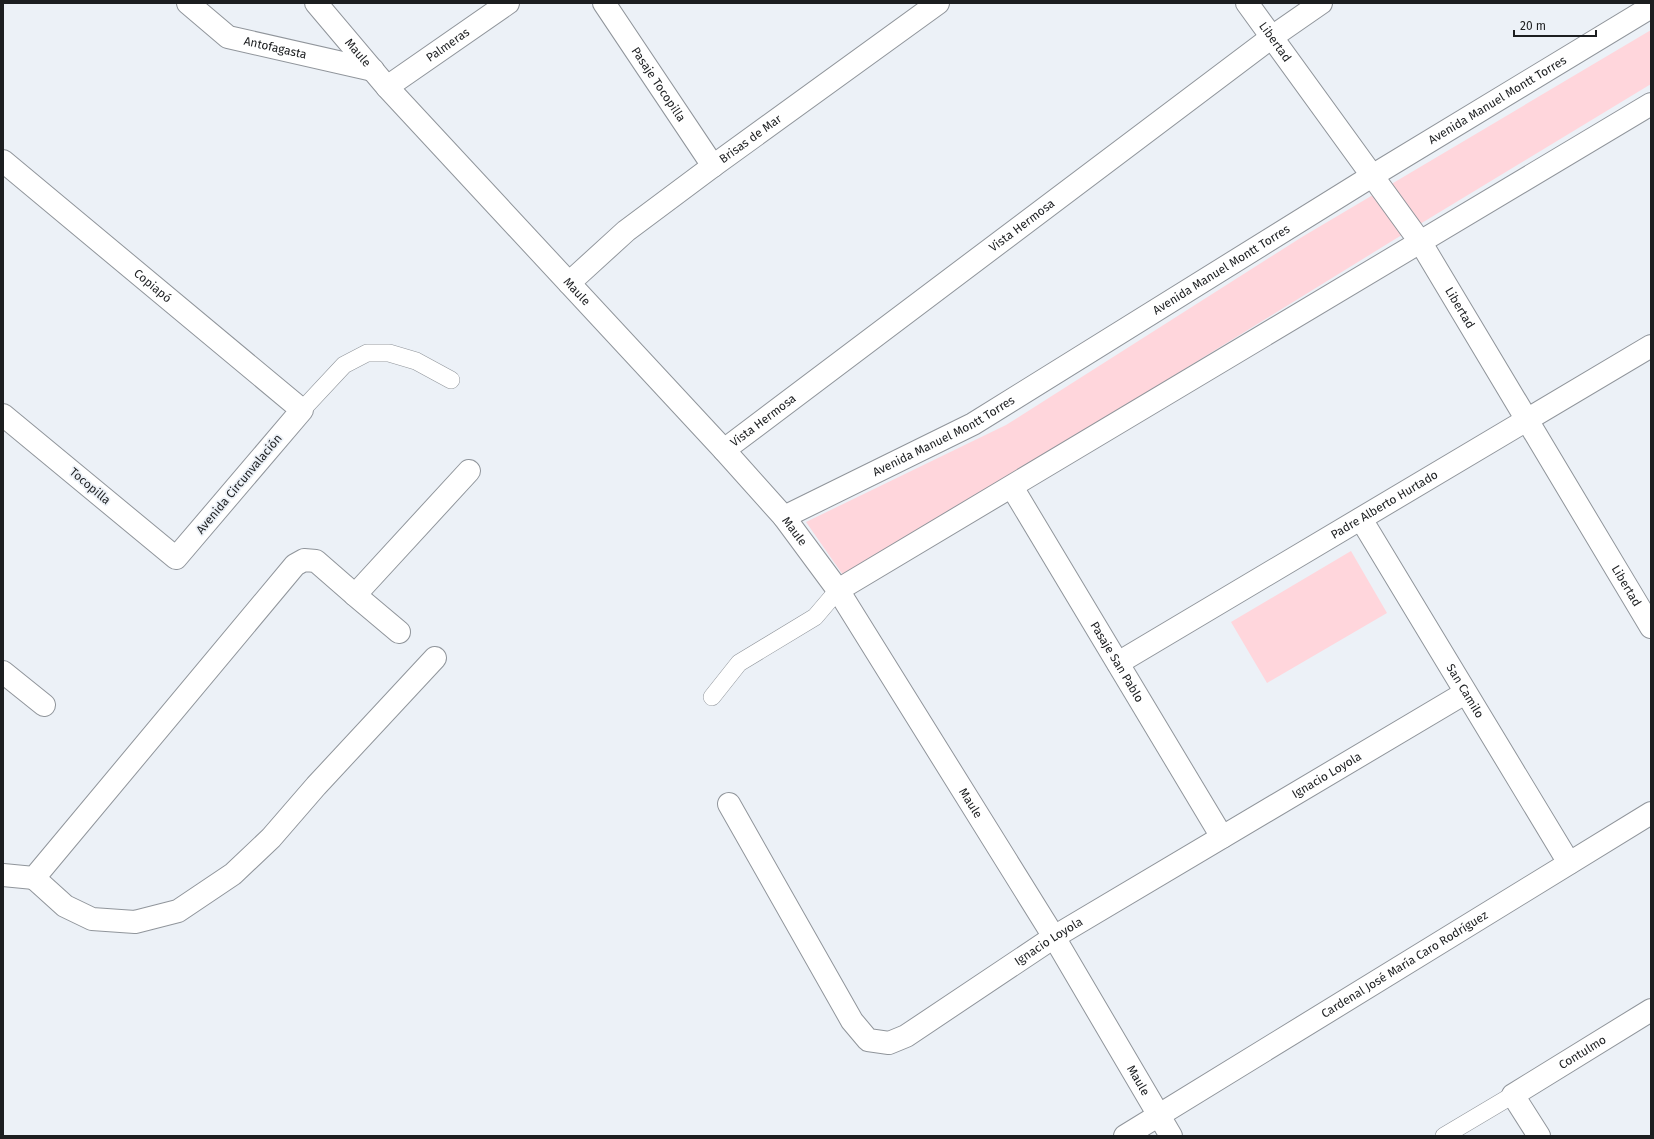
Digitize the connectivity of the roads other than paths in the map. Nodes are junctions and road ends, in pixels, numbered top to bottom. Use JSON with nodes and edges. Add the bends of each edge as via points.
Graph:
{"nodes":[{"id":1,"x":188,"y":3,"type":"edge"},
{"id":2,"x":316,"y":3,"type":"edge"},
{"id":3,"x":508,"y":3,"type":"edge"},
{"id":4,"x":604,"y":3,"type":"edge"},
{"id":5,"x":938,"y":3,"type":"edge"},
{"id":6,"x":1247,"y":3,"type":"edge"},
{"id":7,"x":1321,"y":3,"type":"edge"},
{"id":8,"x":1651,"y":7,"type":"edge"},
{"id":9,"x":1272,"y":37,"type":"junction"},
{"id":10,"x":373,"y":70,"type":"junction"},
{"id":11,"x":387,"y":87,"type":"junction"},
{"id":12,"x":1651,"y":104,"type":"edge"},
{"id":13,"x":3,"y":161,"type":"edge"},
{"id":14,"x":713,"y":166,"type":"junction"},
{"id":15,"x":1372,"y":176,"type":"junction"},
{"id":16,"x":1421,"y":243,"type":"junction"},
{"id":17,"x":569,"y":283,"type":"junction"},
{"id":18,"x":1651,"y":346,"type":"edge"},
{"id":19,"x":451,"y":380,"type":"dead end"},
{"id":20,"x":302,"y":410,"type":"junction"},
{"id":21,"x":3,"y":415,"type":"edge"},
{"id":22,"x":1527,"y":420,"type":"junction"},
{"id":23,"x":724,"y":450,"type":"junction"},
{"id":24,"x":469,"y":471,"type":"dead end"},
{"id":25,"x":1012,"y":487,"type":"junction"},
{"id":26,"x":784,"y":517,"type":"junction"},
{"id":27,"x":1361,"y":519,"type":"junction"},
{"id":28,"x":176,"y":558,"type":"joint"},
{"id":29,"x":838,"y":590,"type":"junction"},
{"id":30,"x":355,"y":595,"type":"junction"},
{"id":31,"x":1651,"y":627,"type":"edge"},
{"id":32,"x":399,"y":632,"type":"dead end"},
{"id":33,"x":435,"y":658,"type":"dead end"},
{"id":34,"x":1118,"y":663,"type":"junction"},
{"id":35,"x":3,"y":672,"type":"edge"},
{"id":36,"x":1465,"y":693,"type":"junction"},
{"id":37,"x":712,"y":697,"type":"dead end"},
{"id":38,"x":44,"y":705,"type":"dead end"},
{"id":39,"x":730,"y":804,"type":"dead end"},
{"id":40,"x":1651,"y":813,"type":"edge"},
{"id":41,"x":1222,"y":837,"type":"junction"},
{"id":42,"x":1569,"y":863,"type":"junction"},
{"id":43,"x":3,"y":876,"type":"edge"},
{"id":44,"x":34,"y":878,"type":"junction"},
{"id":45,"x":1054,"y":937,"type":"junction"},
{"id":46,"x":1648,"y":1017,"type":"edge"},
{"id":47,"x":1513,"y":1094,"type":"junction"},
{"id":48,"x":1158,"y":1114,"type":"junction"},
{"id":49,"x":1124,"y":1136,"type":"edge"},
{"id":50,"x":1171,"y":1136,"type":"edge"},
{"id":51,"x":1444,"y":1136,"type":"edge"},
{"id":52,"x":1539,"y":1136,"type":"edge"}],
"edges":[{"from":1,"to":10,"type":"street","name":"Antofagasta","via":[[228,36]]},
{"from":2,"to":10,"type":"street","name":"Maule"},
{"from":3,"to":11,"type":"street","name":"Palmeras"},
{"from":4,"to":14,"type":"street","name":"Pasaje Tocopilla"},
{"from":5,"to":14,"type":"street","name":"Brisas de Mar"},
{"from":6,"to":9,"type":"street","name":"Libertad"},
{"from":7,"to":9,"type":"street","name":"Vista Hermosa"},
{"from":8,"to":15,"type":"street","name":"Avenida Manuel Montt Torres"},
{"from":9,"to":15,"type":"street","name":"Libertad"},
{"from":9,"to":23,"type":"street","name":"Vista Hermosa"},
{"from":10,"to":11,"type":"street","name":"Maule"},
{"from":11,"to":17,"type":"street","name":"Maule"},
{"from":12,"to":16,"type":"street"},
{"from":13,"to":20,"type":"street","name":"Copiapó"},
{"from":14,"to":17,"type":"street","name":"Brisas de Mar","via":[[626,231]]},
{"from":15,"to":16,"type":"street","name":"Libertad"},
{"from":15,"to":26,"type":"street","name":"Avenida Manuel Montt Torres","via":[[973,424]]},
{"from":16,"to":22,"type":"street","name":"Libertad"},
{"from":16,"to":25,"type":"street"},
{"from":17,"to":23,"type":"street","name":"Maule"},
{"from":18,"to":22,"type":"street","name":"Padre Alberto Hurtado"},
{"from":19,"to":20,"type":"lane","via":[[416,361],[389,353],[367,353],[344,365]]},
{"from":20,"to":28,"type":"street","name":"Avenida Circunvalación"},
{"from":21,"to":28,"type":"street","name":"Tocopilla"},
{"from":22,"to":27,"type":"street","name":"Padre Alberto Hurtado"},
{"from":22,"to":31,"type":"street","name":"Libertad"},
{"from":23,"to":26,"type":"street","name":"Maule"},
{"from":24,"to":30,"type":"street"},
{"from":25,"to":29,"type":"street"},
{"from":25,"to":34,"type":"street","name":"Pasaje San Pablo"},
{"from":26,"to":29,"type":"street","name":"Maule"},
{"from":27,"to":34,"type":"street","name":"Padre Alberto Hurtado"},
{"from":27,"to":36,"type":"street","name":"San Camilo"},
{"from":29,"to":37,"type":"lane","via":[[815,617],[739,663]]},
{"from":29,"to":45,"type":"street","name":"Maule"},
{"from":30,"to":32,"type":"street"},
{"from":30,"to":44,"type":"street","via":[[316,561],[304,560],[295,565]]},
{"from":33,"to":44,"type":"street","via":[[271,838],[233,874],[178,911],[135,922],[92,919],[65,906]]},
{"from":34,"to":41,"type":"street","name":"Pasaje San Pablo"},
{"from":35,"to":38,"type":"street"},
{"from":36,"to":41,"type":"street","name":"Ignacio Loyola"},
{"from":36,"to":42,"type":"street","name":"San Camilo"},
{"from":39,"to":45,"type":"street","name":"Ignacio Loyola","via":[[852,1021],[868,1040],[889,1043],[906,1036]]},
{"from":40,"to":42,"type":"street","name":"Cardenal José María Caro Rodríguez"},
{"from":41,"to":45,"type":"street","name":"Ignacio Loyola"},
{"from":42,"to":48,"type":"street","name":"Cardenal José María Caro Rodríguez"},
{"from":43,"to":44,"type":"street"},
{"from":45,"to":48,"type":"street","name":"Maule"},
{"from":46,"to":47,"type":"street","name":"Contulmo"},
{"from":47,"to":51,"type":"lane"},
{"from":47,"to":52,"type":"street"},
{"from":48,"to":49,"type":"street","name":"Cardenal José María Caro Rodríguez"},
{"from":48,"to":50,"type":"street","name":"Maule"}]}
